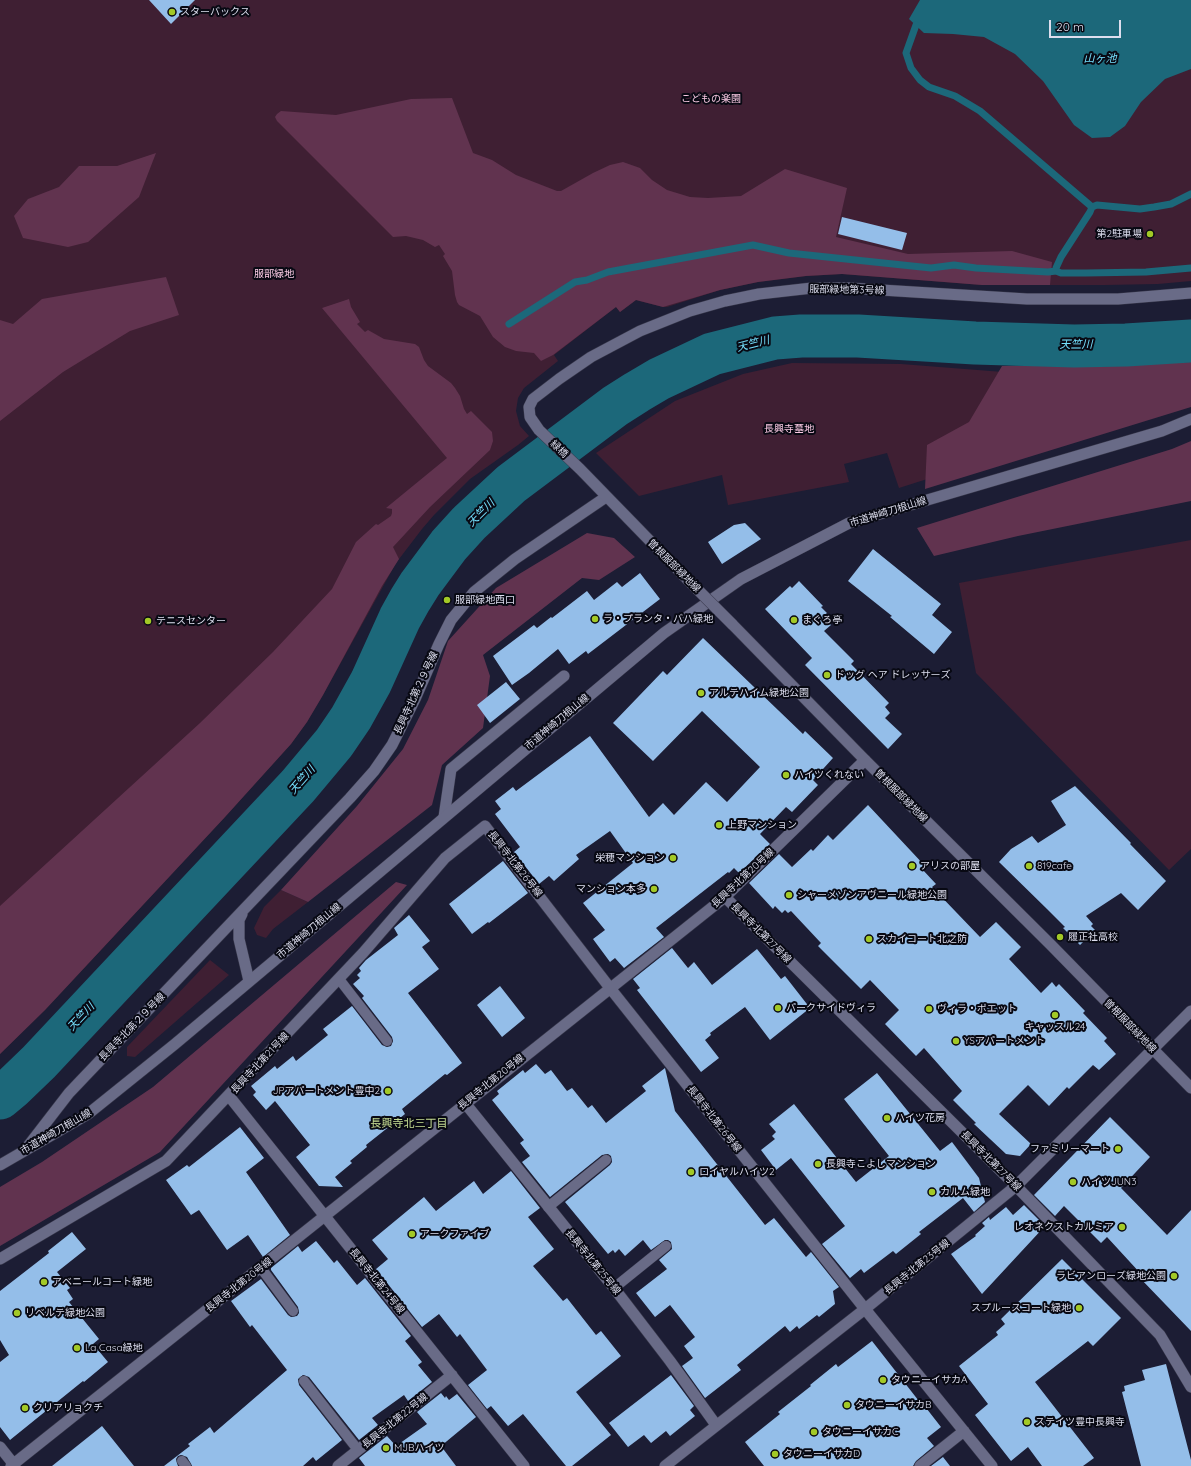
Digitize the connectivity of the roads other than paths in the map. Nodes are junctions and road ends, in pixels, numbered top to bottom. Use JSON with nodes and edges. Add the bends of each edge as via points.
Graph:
{"nodes":[{"id":1,"x":1191,"y":293,"type":"edge"},
{"id":2,"x":1191,"y":419,"type":"edge"},
{"id":3,"x":539,"y":430,"type":"joint"},
{"id":4,"x":580,"y":469,"type":"joint"},
{"id":5,"x":606,"y":497,"type":"junction"},
{"id":6,"x":564,"y":676,"type":"dead end"},
{"id":7,"x":866,"y":760,"type":"junction"},
{"id":8,"x":444,"y":817,"type":"junction"},
{"id":9,"x":485,"y":826,"type":"joint"},
{"id":10,"x":725,"y":897,"type":"junction"},
{"id":11,"x":244,"y":910,"type":"junction"},
{"id":12,"x":339,"y":979,"type":"junction"},
{"id":13,"x":249,"y":981,"type":"junction"},
{"id":14,"x":610,"y":988,"type":"junction"},
{"id":15,"x":1191,"y":1011,"type":"edge"},
{"id":16,"x":388,"y":1041,"type":"dead end"},
{"id":17,"x":1151,"y":1049,"type":"junction"},
{"id":18,"x":1191,"y":1088,"type":"edge"},
{"id":19,"x":229,"y":1096,"type":"junction"},
{"id":20,"x":465,"y":1103,"type":"junction"},
{"id":21,"x":25,"y":1150,"type":"junction"},
{"id":22,"x":606,"y":1160,"type":"dead end"},
{"id":23,"x":0,"y":1165,"type":"edge"},
{"id":24,"x":1016,"y":1186,"type":"junction"},
{"id":25,"x":548,"y":1207,"type":"junction"},
{"id":26,"x":325,"y":1216,"type":"junction"},
{"id":27,"x":666,"y":1246,"type":"dead end"},
{"id":28,"x":0,"y":1259,"type":"edge"},
{"id":29,"x":260,"y":1268,"type":"junction"},
{"id":30,"x":614,"y":1288,"type":"junction"},
{"id":31,"x":865,"y":1309,"type":"junction"},
{"id":32,"x":293,"y":1311,"type":"dead end"},
{"id":33,"x":452,"y":1375,"type":"junction"},
{"id":34,"x":304,"y":1380,"type":"dead end"},
{"id":35,"x":1191,"y":1387,"type":"edge"},
{"id":36,"x":716,"y":1425,"type":"junction"},
{"id":37,"x":964,"y":1431,"type":"junction"},
{"id":38,"x":0,"y":1447,"type":"edge"},
{"id":39,"x":358,"y":1450,"type":"junction"},
{"id":40,"x":13,"y":1465,"type":"edge"},
{"id":41,"x":338,"y":1466,"type":"edge"},
{"id":42,"x":524,"y":1466,"type":"edge"},
{"id":43,"x":665,"y":1466,"type":"edge"},
{"id":44,"x":920,"y":1466,"type":"edge"},
{"id":45,"x":992,"y":1466,"type":"edge"}],
"edges":[{"from":1,"to":3,"type":"street","name":"服部緑地第3号線","via":[[1082,300],[812,288],[725,301],[690,311],[640,332],[591,357],[559,379],[530,402],[530,417]]},
{"from":2,"to":8,"type":"street","name":"市道神崎刀根山線","via":[[1162,431],[849,523],[741,579],[664,633]]},
{"from":3,"to":4,"type":"street","name":"緑橋"},
{"from":4,"to":5,"type":"street","name":"曽根服部緑地線"},
{"from":5,"to":7,"type":"street","name":"曽根服部緑地線","bridge":true},
{"from":5,"to":11,"type":"street","name":"長興寺北第２９号線","via":[[515,559],[465,602],[451,620],[392,745],[374,771]]},
{"from":6,"to":8,"type":"street","via":[[451,769]]},
{"from":7,"to":10,"type":"street","name":"長興寺北第20号線"},
{"from":7,"to":17,"type":"street","name":"曽根服部緑地線"},
{"from":8,"to":13,"type":"street","name":"市道神崎刀根山線"},
{"from":9,"to":12,"type":"street","name":"長興寺北第21号線","via":[[445,858]]},
{"from":9,"to":14,"type":"street","name":"長興寺北第26号線"},
{"from":10,"to":14,"type":"street","name":"長興寺北第20号線"},
{"from":10,"to":24,"type":"street","name":"長興寺北第27号線"},
{"from":11,"to":13,"type":"street","name":"長興寺北第２９号線","via":[[239,920],[238,939]]},
{"from":11,"to":21,"type":"street","name":"長興寺北第２９号線","via":[[69,1093]]},
{"from":12,"to":16,"type":"lane"},
{"from":12,"to":19,"type":"street","name":"長興寺北第21号線"},
{"from":13,"to":21,"type":"street","name":"市道神崎刀根山線","via":[[88,1114]]},
{"from":14,"to":20,"type":"street","name":"長興寺北第20号線"},
{"from":14,"to":31,"type":"street","name":"長興寺北第26号線"},
{"from":15,"to":17,"type":"street","name":"長興寺北第23号線"},
{"from":17,"to":18,"type":"street","name":"曽根服部緑地線"},
{"from":17,"to":24,"type":"street","name":"長興寺北第23号線"},
{"from":19,"to":26,"type":"street","name":"長興寺北第24号線"},
{"from":19,"to":28,"type":"street","name":"長興寺北第21号線","via":[[166,1161]]},
{"from":20,"to":25,"type":"street","name":"長興寺北第25号線"},
{"from":20,"to":26,"type":"street","name":"長興寺北第20号線"},
{"from":21,"to":23,"type":"street","name":"市道神崎刀根山線"},
{"from":22,"to":25,"type":"lane"},
{"from":24,"to":31,"type":"street","name":"長興寺北第23号線"},
{"from":24,"to":35,"type":"street","name":"長興寺北第27号線","via":[[1160,1335]]},
{"from":25,"to":30,"type":"street","name":"長興寺北第25号線"},
{"from":26,"to":29,"type":"street","name":"長興寺北第20号線"},
{"from":26,"to":33,"type":"street","name":"長興寺北第24号線"},
{"from":27,"to":30,"type":"lane"},
{"from":29,"to":32,"type":"lane"},
{"from":29,"to":40,"type":"street","name":"長興寺北第20号線"},
{"from":30,"to":36,"type":"street","name":"長興寺北第25号線"},
{"from":31,"to":36,"type":"street","name":"長興寺北第23号線"},
{"from":31,"to":37,"type":"street","name":"長興寺北第26号線"},
{"from":33,"to":39,"type":"street","name":"長興寺北第22号線"},
{"from":33,"to":42,"type":"street","name":"長興寺北第24号線"},
{"from":34,"to":39,"type":"lane"},
{"from":36,"to":43,"type":"street","name":"長興寺北第23号線"},
{"from":37,"to":44,"type":"street"},
{"from":37,"to":45,"type":"street","name":"長興寺北第26号線"},
{"from":38,"to":40,"type":"street"},
{"from":39,"to":41,"type":"street","name":"長興寺北第22号線"}]}
